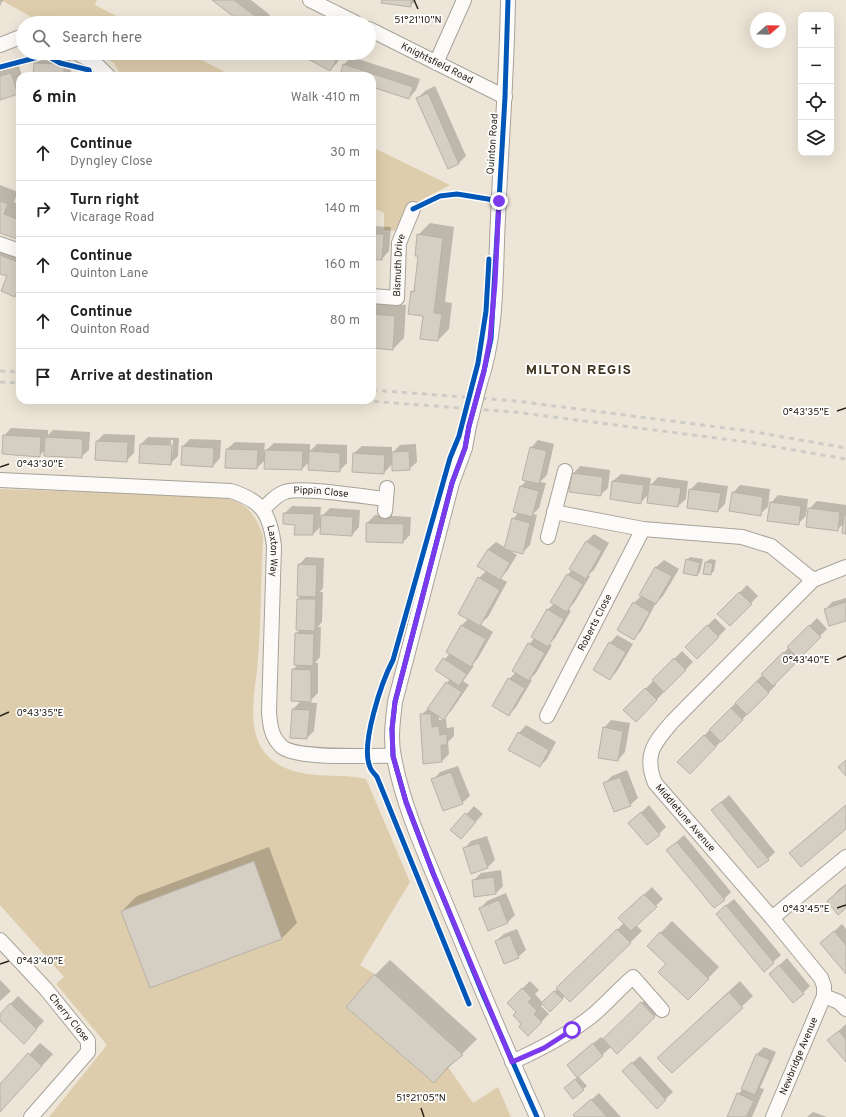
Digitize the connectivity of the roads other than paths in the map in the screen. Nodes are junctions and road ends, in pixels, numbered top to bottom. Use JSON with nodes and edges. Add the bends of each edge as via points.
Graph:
{"nodes":[{"id":1,"x":310,"y":0,"type":"edge"},
{"id":2,"x":464,"y":0,"type":"edge"},
{"id":3,"x":508,"y":0,"type":"edge"},
{"id":4,"x":342,"y":16,"type":"edge"},
{"id":5,"x":376,"y":33,"type":"edge"},
{"id":6,"x":16,"y":39,"type":"edge"},
{"id":7,"x":0,"y":45,"type":"edge"},
{"id":8,"x":90,"y":60,"type":"edge"},
{"id":9,"x":436,"y":63,"type":"junction"},
{"id":10,"x":104,"y":72,"type":"edge"},
{"id":11,"x":505,"y":97,"type":"junction"},
{"id":12,"x":413,"y":209,"type":"dead end"},
{"id":13,"x":0,"y":244,"type":"edge"},
{"id":14,"x":16,"y":250,"type":"edge"},
{"id":15,"x":376,"y":296,"type":"edge"},
{"id":16,"x":565,"y":470,"type":"dead end"},
{"id":17,"x":0,"y":480,"type":"edge"},
{"id":18,"x":386,"y":499,"type":"dead end"},
{"id":19,"x":263,"y":510,"type":"junction"},
{"id":20,"x":554,"y":512,"type":"junction"},
{"id":21,"x":644,"y":529,"type":"junction"},
{"id":22,"x":548,"y":536,"type":"dead end"},
{"id":23,"x":846,"y":567,"type":"edge"},
{"id":24,"x":813,"y":580,"type":"junction"},
{"id":25,"x":547,"y":716,"type":"dead end"},
{"id":26,"x":393,"y":756,"type":"junction"},
{"id":27,"x":846,"y":857,"type":"edge"},
{"id":28,"x":772,"y":918,"type":"junction"},
{"id":29,"x":0,"y":940,"type":"edge"},
{"id":30,"x":824,"y":996,"type":"junction"},
{"id":31,"x":846,"y":1009,"type":"edge"},
{"id":32,"x":662,"y":1010,"type":"dead end"},
{"id":33,"x":512,"y":1062,"type":"junction"},
{"id":34,"x":30,"y":1117,"type":"edge"},
{"id":35,"x":538,"y":1117,"type":"edge"},
{"id":36,"x":774,"y":1117,"type":"edge"}],
"edges":[{"from":1,"to":4,"type":"street"},
{"from":2,"to":9,"type":"street"},
{"from":3,"to":11,"type":"street","name":"Quinton Road"},
{"from":5,"to":9,"type":"street","name":"Knightsfield Road"},
{"from":6,"to":7,"type":"street"},
{"from":8,"to":10,"type":"street"},
{"from":9,"to":11,"type":"street","name":"Knightsfield Road"},
{"from":11,"to":26,"type":"street","name":"Quinton Road","bridge":true,"via":[[490,339],[465,448],[452,483],[395,702]]},
{"from":12,"to":15,"type":"street","name":"Bismuth Drive","via":[[399,243],[397,298]]},
{"from":13,"to":14,"type":"street"},
{"from":16,"to":20,"type":"street"},
{"from":17,"to":19,"type":"street","name":"Laxton Way","via":[[231,491],[248,496]]},
{"from":18,"to":19,"type":"street","name":"Pippin Close","via":[[289,491],[273,500]]},
{"from":19,"to":26,"type":"street","name":"Laxton Way","via":[[270,521],[274,546],[268,712],[272,734],[282,747],[314,755]]},
{"from":20,"to":21,"type":"street"},
{"from":20,"to":22,"type":"street"},
{"from":21,"to":24,"type":"street","via":[[742,537],[771,546]]},
{"from":21,"to":25,"type":"street","name":"Roberts Close"},
{"from":23,"to":24,"type":"street","name":"Middletune Avenue"},
{"from":24,"to":28,"type":"street","name":"Middletune Avenue","via":[[673,721],[653,744],[650,760],[655,783]]},
{"from":26,"to":33,"type":"street","name":"Quinton Road","via":[[406,802],[433,873]]},
{"from":27,"to":28,"type":"street"},
{"from":28,"to":30,"type":"street","name":"Middletune Avenue","via":[[821,978]]},
{"from":29,"to":34,"type":"street","name":"Cherry Close","via":[[45,988],[88,1041],[88,1052]]},
{"from":30,"to":31,"type":"street","via":[[839,1002]]},
{"from":30,"to":36,"type":"street","name":"Newbridge Avenue"},
{"from":32,"to":33,"type":"street","via":[[633,977],[572,1030],[544,1048]]},
{"from":33,"to":35,"type":"street","name":"Quinton Road"}]}
